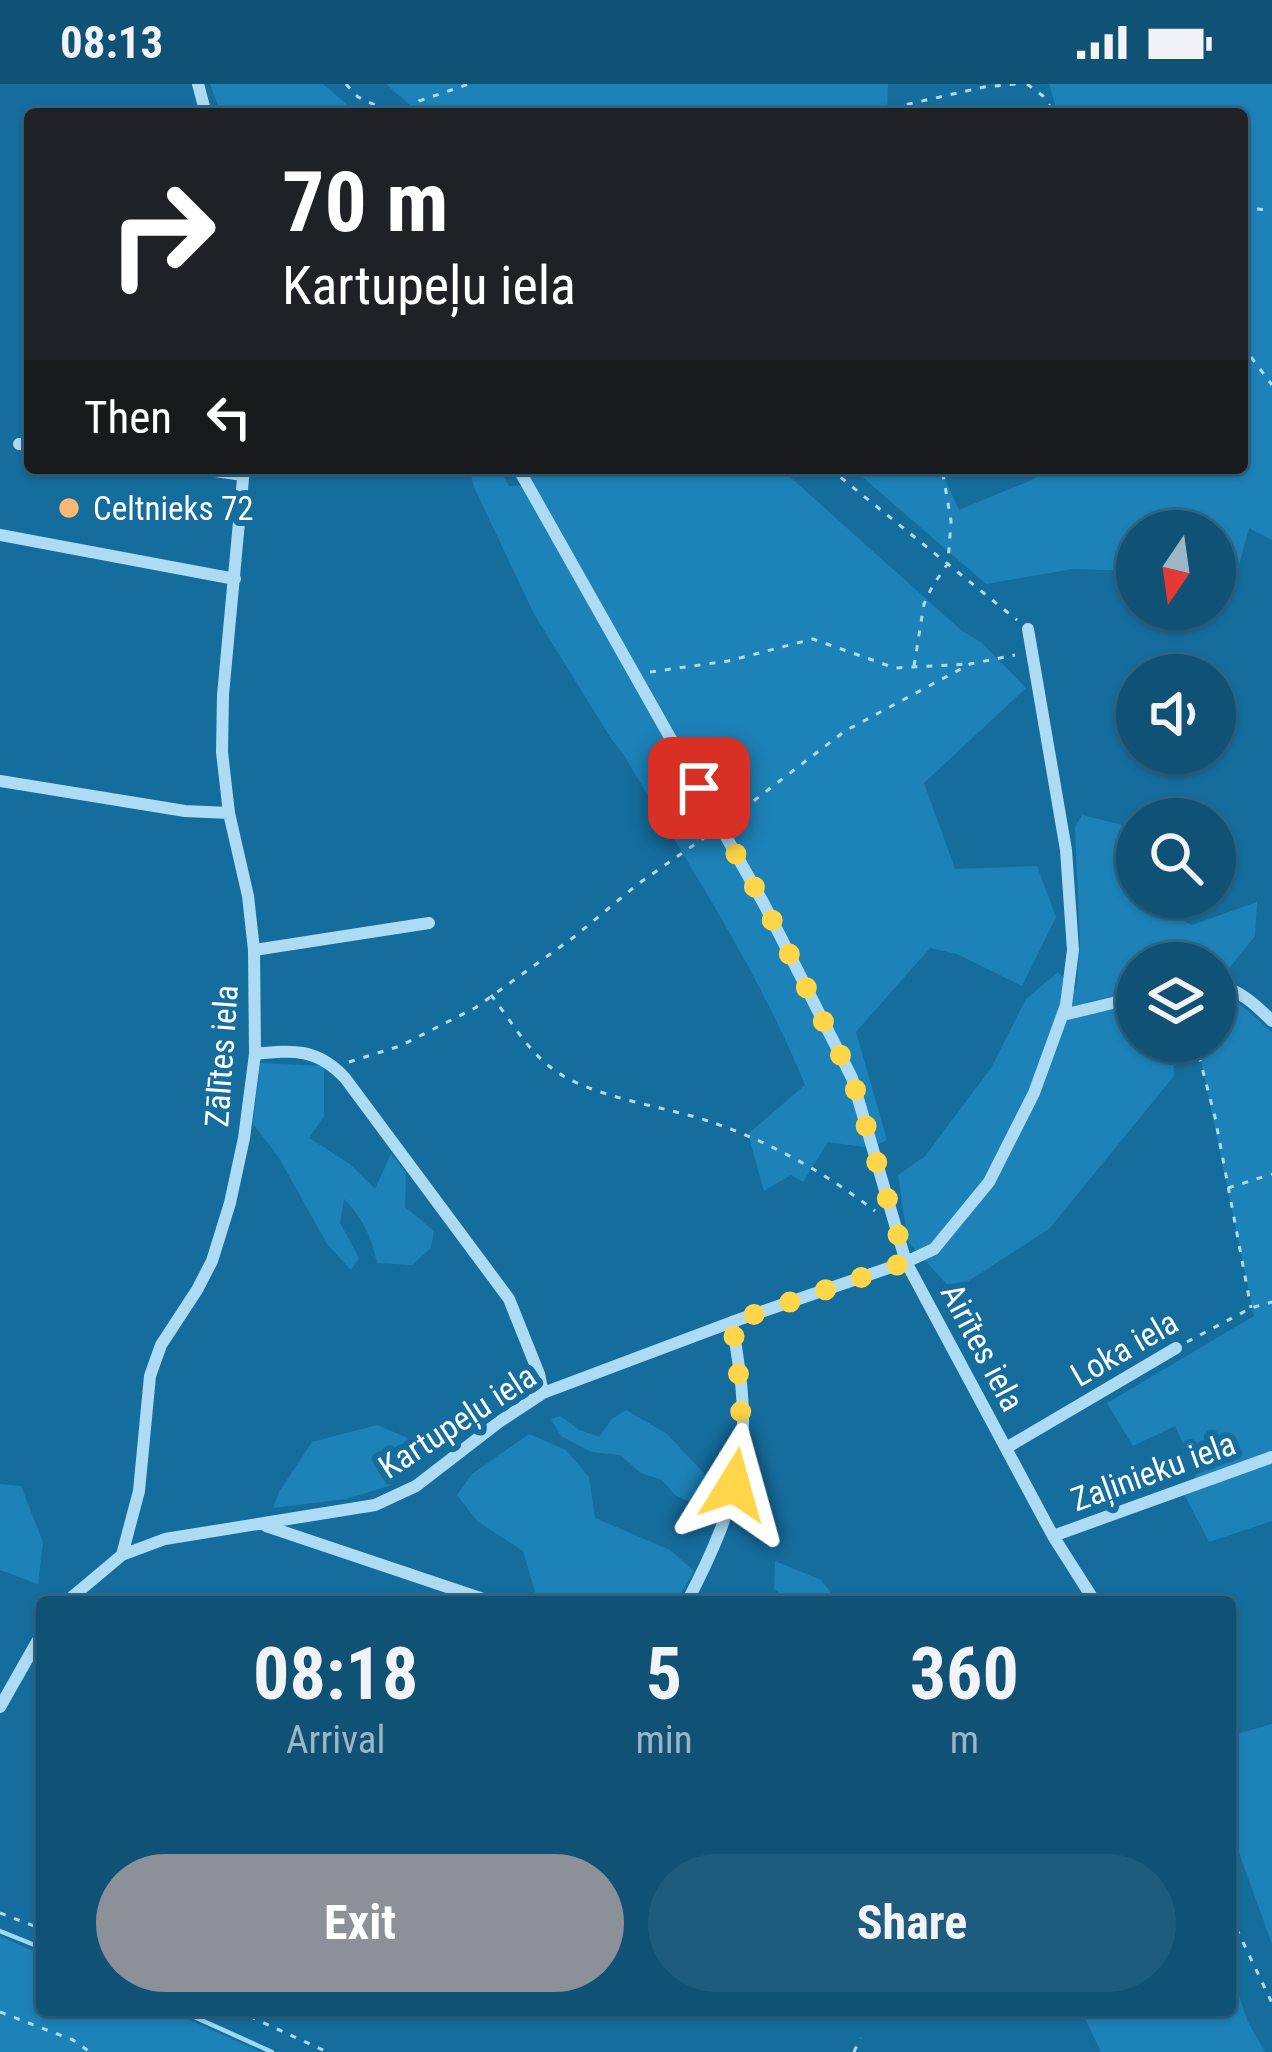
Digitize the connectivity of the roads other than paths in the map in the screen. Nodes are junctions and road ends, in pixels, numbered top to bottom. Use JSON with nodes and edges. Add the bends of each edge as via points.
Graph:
{"nodes":[{"id":1,"x":243,"y":474,"type":"edge"},
{"id":2,"x":521,"y":474,"type":"edge"},
{"id":3,"x":0,"y":535,"type":"edge"},
{"id":4,"x":236,"y":579,"type":"junction"},
{"id":5,"x":1028,"y":629,"type":"road end"},
{"id":6,"x":0,"y":781,"type":"edge"},
{"id":7,"x":229,"y":813,"type":"junction"},
{"id":8,"x":429,"y":923,"type":"dead end"},
{"id":9,"x":254,"y":950,"type":"junction"},
{"id":10,"x":1236,"y":992,"type":"edge"},
{"id":11,"x":1116,"y":1002,"type":"edge"},
{"id":12,"x":1063,"y":1015,"type":"junction"},
{"id":13,"x":1272,"y":1021,"type":"edge"},
{"id":14,"x":255,"y":1054,"type":"junction"},
{"id":15,"x":906,"y":1262,"type":"junction"},
{"id":16,"x":732,"y":1322,"type":"junction"},
{"id":17,"x":1176,"y":1348,"type":"road end"},
{"id":18,"x":543,"y":1393,"type":"junction"},
{"id":19,"x":1006,"y":1448,"type":"junction"},
{"id":20,"x":1272,"y":1457,"type":"edge"},
{"id":21,"x":261,"y":1524,"type":"junction"},
{"id":22,"x":1052,"y":1536,"type":"junction"},
{"id":23,"x":122,"y":1555,"type":"junction"},
{"id":24,"x":73,"y":1596,"type":"edge"},
{"id":25,"x":474,"y":1596,"type":"edge"},
{"id":26,"x":690,"y":1596,"type":"edge"},
{"id":27,"x":1091,"y":1596,"type":"edge"},
{"id":28,"x":36,"y":1644,"type":"edge"},
{"id":29,"x":0,"y":1707,"type":"edge"}],
"edges":[{"from":1,"to":4,"type":"street","name":"Zālītes iela"},
{"from":2,"to":15,"type":"street","name":"Airītes iela","via":[[764,904],[852,1078]]},
{"from":3,"to":4,"type":"street"},
{"from":4,"to":7,"type":"street","name":"Zālītes iela","via":[[223,695]]},
{"from":5,"to":12,"type":"street","name":"Kartupeļu iela","via":[[1066,850],[1073,950]]},
{"from":6,"to":7,"type":"street"},
{"from":7,"to":9,"type":"street","name":"Zālītes iela"},
{"from":8,"to":9,"type":"street"},
{"from":9,"to":14,"type":"street","name":"Zālītes iela"},
{"from":10,"to":13,"type":"street"},
{"from":11,"to":12,"type":"street"},
{"from":12,"to":15,"type":"street","name":"Kartupeļu iela","via":[[989,1182],[934,1249]]},
{"from":14,"to":18,"type":"street","via":[[287,1051],[327,1059],[337,1069],[509,1299]]},
{"from":14,"to":23,"type":"street","name":"Zālītes iela","via":[[244,1138],[212,1261],[150,1376],[139,1491]]},
{"from":15,"to":16,"type":"street","name":"Kartupeļu iela"},
{"from":15,"to":19,"type":"street","name":"Airītes iela"},
{"from":16,"to":18,"type":"street","name":"Kartupeļu iela"},
{"from":16,"to":26,"type":"street","via":[[741,1452],[726,1518]]},
{"from":17,"to":19,"type":"street","name":"Loka iela"},
{"from":18,"to":21,"type":"street","name":"Kartupeļu iela","via":[[416,1486],[375,1504]]},
{"from":19,"to":22,"type":"street","name":"Airītes iela"},
{"from":20,"to":22,"type":"street","name":"Zaļinieku iela"},
{"from":21,"to":23,"type":"street","name":"Kartupeļu iela","via":[[165,1539]]},
{"from":21,"to":25,"type":"street"},
{"from":22,"to":27,"type":"street","name":"Airītes iela"},
{"from":23,"to":24,"type":"street"},
{"from":28,"to":29,"type":"street"}]}
